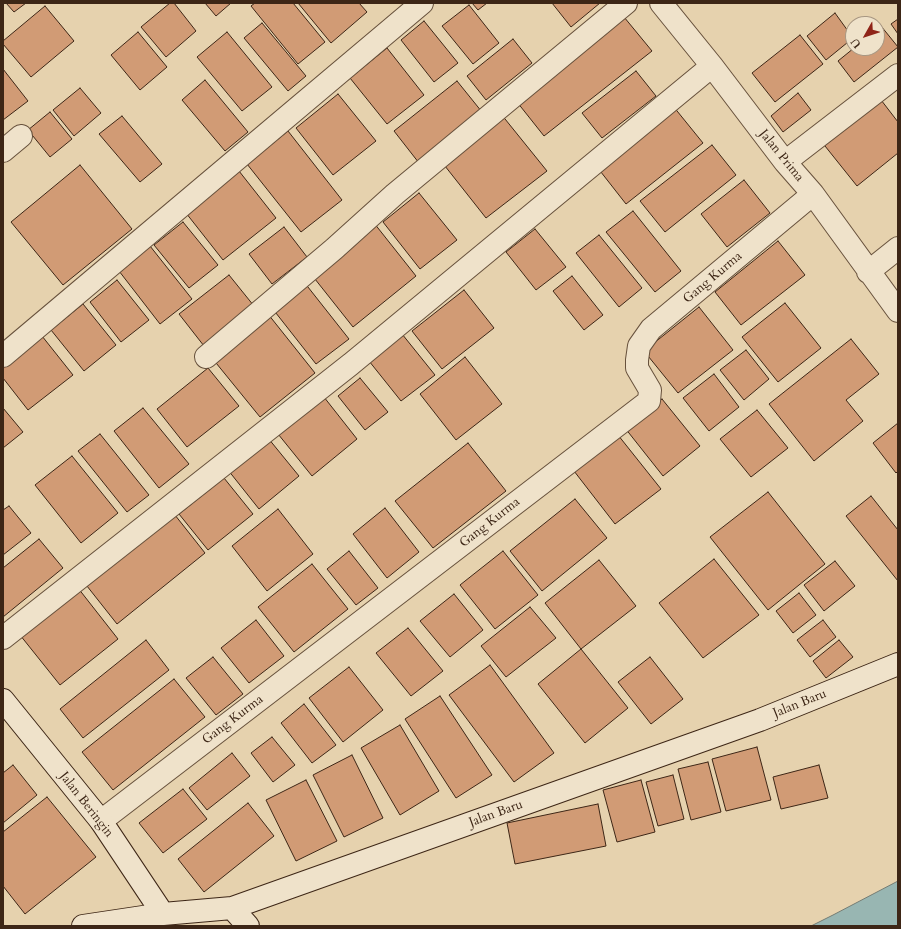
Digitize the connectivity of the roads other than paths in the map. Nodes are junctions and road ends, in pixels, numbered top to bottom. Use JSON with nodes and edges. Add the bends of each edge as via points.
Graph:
{"nodes":[{"id":1,"x":422,"y":3,"type":"edge"},
{"id":2,"x":626,"y":3,"type":"edge"},
{"id":3,"x":661,"y":3,"type":"edge"},
{"id":4,"x":712,"y":66,"type":"junction"},
{"id":5,"x":898,"y":75,"type":"edge"},
{"id":6,"x":21,"y":136,"type":"dead end"},
{"id":7,"x":3,"y":151,"type":"edge"},
{"id":8,"x":785,"y":162,"type":"junction"},
{"id":9,"x":813,"y":194,"type":"junction"},
{"id":10,"x":898,"y":248,"type":"edge"},
{"id":11,"x":868,"y":272,"type":"junction"},
{"id":12,"x":898,"y":311,"type":"edge"},
{"id":13,"x":3,"y":356,"type":"edge"},
{"id":14,"x":206,"y":357,"type":"dead end"},
{"id":15,"x":3,"y":638,"type":"edge"},
{"id":16,"x":898,"y":664,"type":"edge"},
{"id":17,"x":3,"y":700,"type":"edge"},
{"id":18,"x":100,"y":821,"type":"junction"},
{"id":19,"x":232,"y":908,"type":"junction"},
{"id":20,"x":163,"y":914,"type":"junction"},
{"id":21,"x":83,"y":926,"type":"edge"},
{"id":22,"x":248,"y":926,"type":"edge"}],
"edges":[{"from":1,"to":13,"type":"street"},
{"from":2,"to":14,"type":"street","via":[[395,194]]},
{"from":3,"to":4,"type":"street","name":"Jalan Prima"},
{"from":4,"to":8,"type":"street","name":"Jalan Prima"},
{"from":4,"to":15,"type":"street","via":[[351,364]]},
{"from":5,"to":8,"type":"street"},
{"from":6,"to":7,"type":"street"},
{"from":8,"to":9,"type":"street","name":"Jalan Prima"},
{"from":9,"to":11,"type":"street","name":"Jalan Prima"},
{"from":9,"to":18,"type":"street","name":"Gang Kurma","via":[[651,329],[640,346],[636,360],[637,368],[650,390],[649,401]]},
{"from":10,"to":11,"type":"street"},
{"from":11,"to":12,"type":"street","name":"Jalan Prima"},
{"from":16,"to":19,"type":"street","name":"Jalan Baru","via":[[760,720]]},
{"from":17,"to":18,"type":"street","name":"Jalan Beringin"},
{"from":18,"to":20,"type":"street","name":"Jalan Beringin"},
{"from":19,"to":20,"type":"street","name":"Jalan Baru"},
{"from":19,"to":22,"type":"street"},
{"from":20,"to":21,"type":"street","name":"Jalan Baru"}]}
